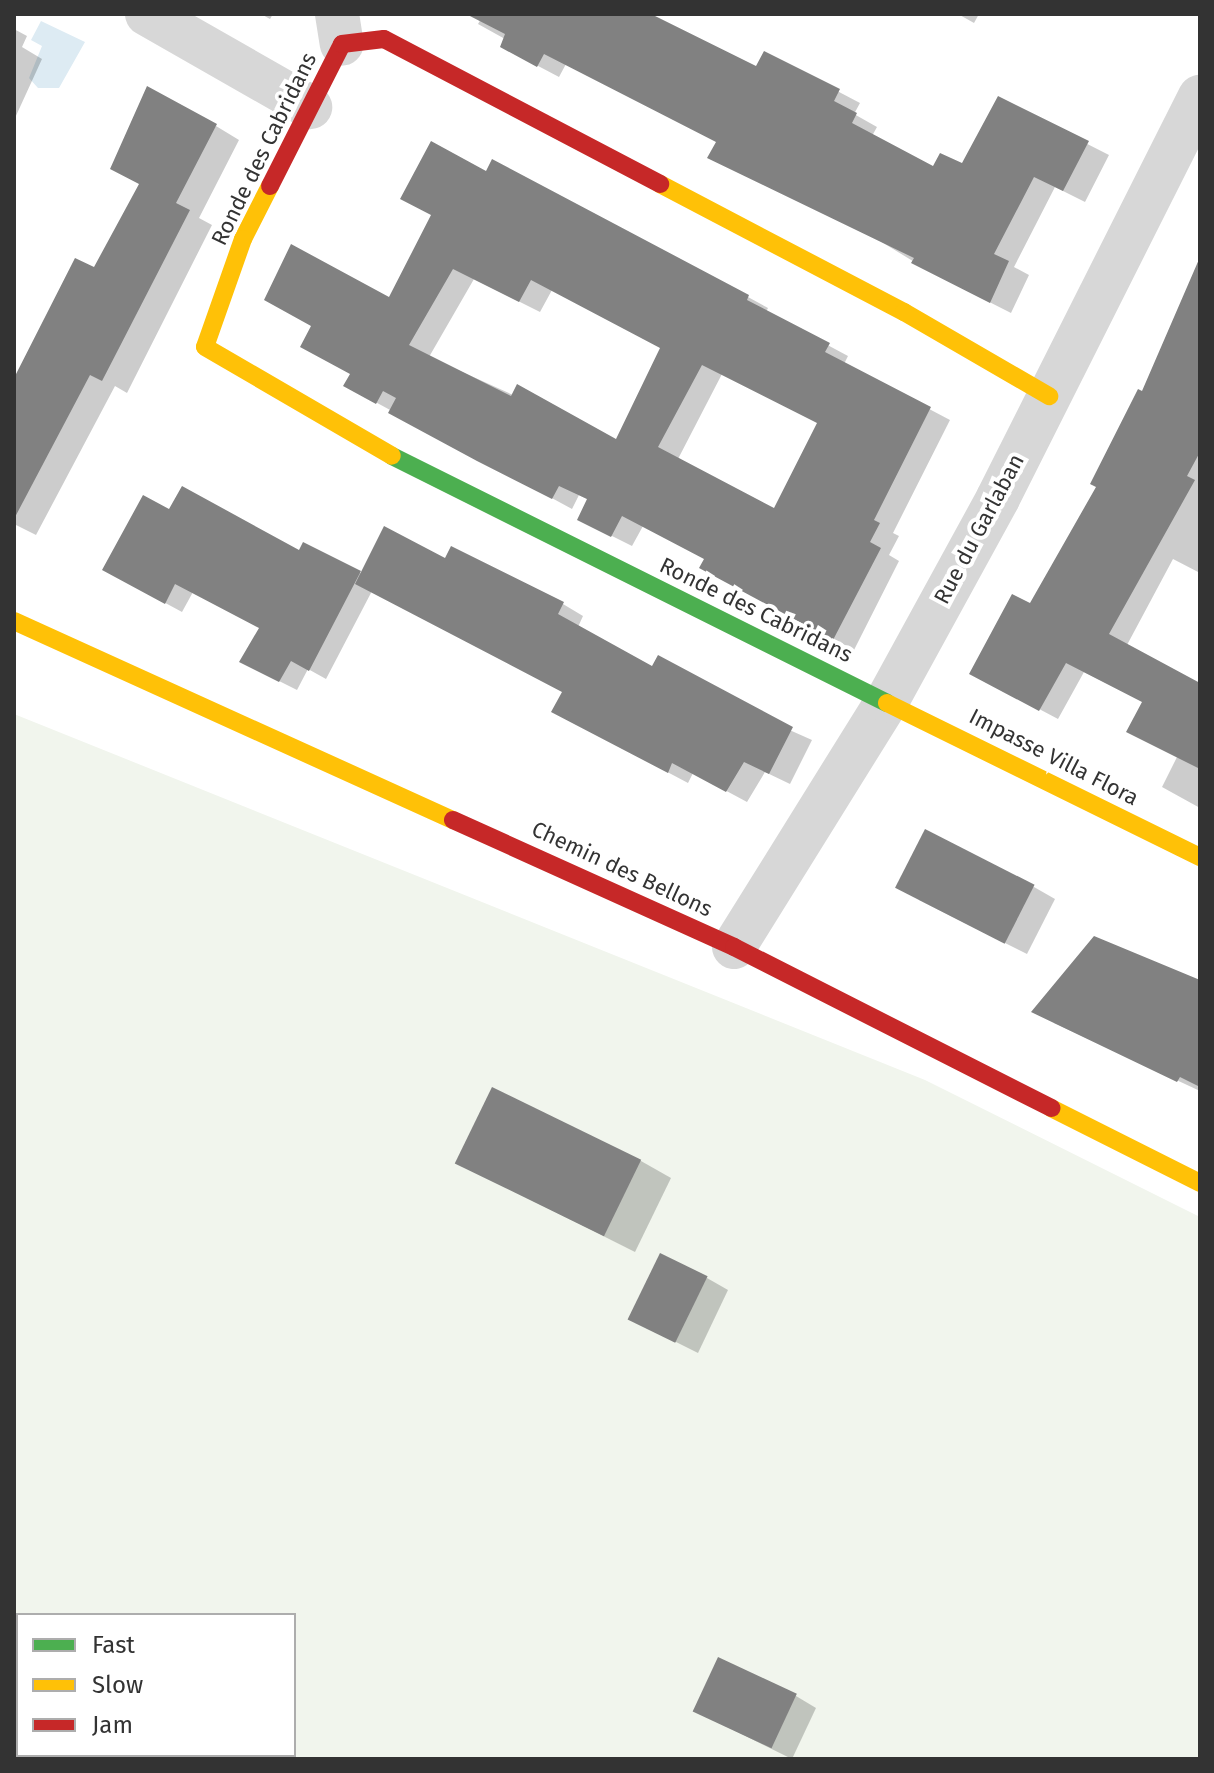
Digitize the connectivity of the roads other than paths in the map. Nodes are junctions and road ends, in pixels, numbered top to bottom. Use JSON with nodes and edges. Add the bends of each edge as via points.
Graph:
{"nodes":[{"id":1,"x":147,"y":14,"type":"edge"},
{"id":2,"x":340,"y":29,"type":"edge"},
{"id":3,"x":1200,"y":97,"type":"edge"},
{"id":4,"x":310,"y":107,"type":"junction"},
{"id":5,"x":1049,"y":396,"type":"junction"},
{"id":6,"x":14,"y":621,"type":"edge"},
{"id":7,"x":887,"y":701,"type":"junction"},
{"id":8,"x":1200,"y":857,"type":"edge"},
{"id":9,"x":734,"y":947,"type":"junction"},
{"id":10,"x":1200,"y":1183,"type":"edge"}],
"edges":[{"from":1,"to":4,"type":"street"},
{"from":2,"to":4,"type":"street","name":"Ronde des Cabridans"},
{"from":2,"to":5,"type":"street","name":"Ronde des Cabridans","via":[[384,39],[904,312]]},
{"from":3,"to":5,"type":"street","name":"Rue du Garlaban"},
{"from":4,"to":7,"type":"street","name":"Ronde des Cabridans","via":[[243,239],[205,347],[414,469]]},
{"from":5,"to":7,"type":"street","name":"Rue du Garlaban"},
{"from":6,"to":9,"type":"street","name":"Chemin des Bellons"},
{"from":7,"to":8,"type":"street","name":"Impasse Villa Flora"},
{"from":7,"to":9,"type":"street","name":"Rue du Garlaban"},
{"from":9,"to":10,"type":"street","name":"Chemin des Bellons"}]}
